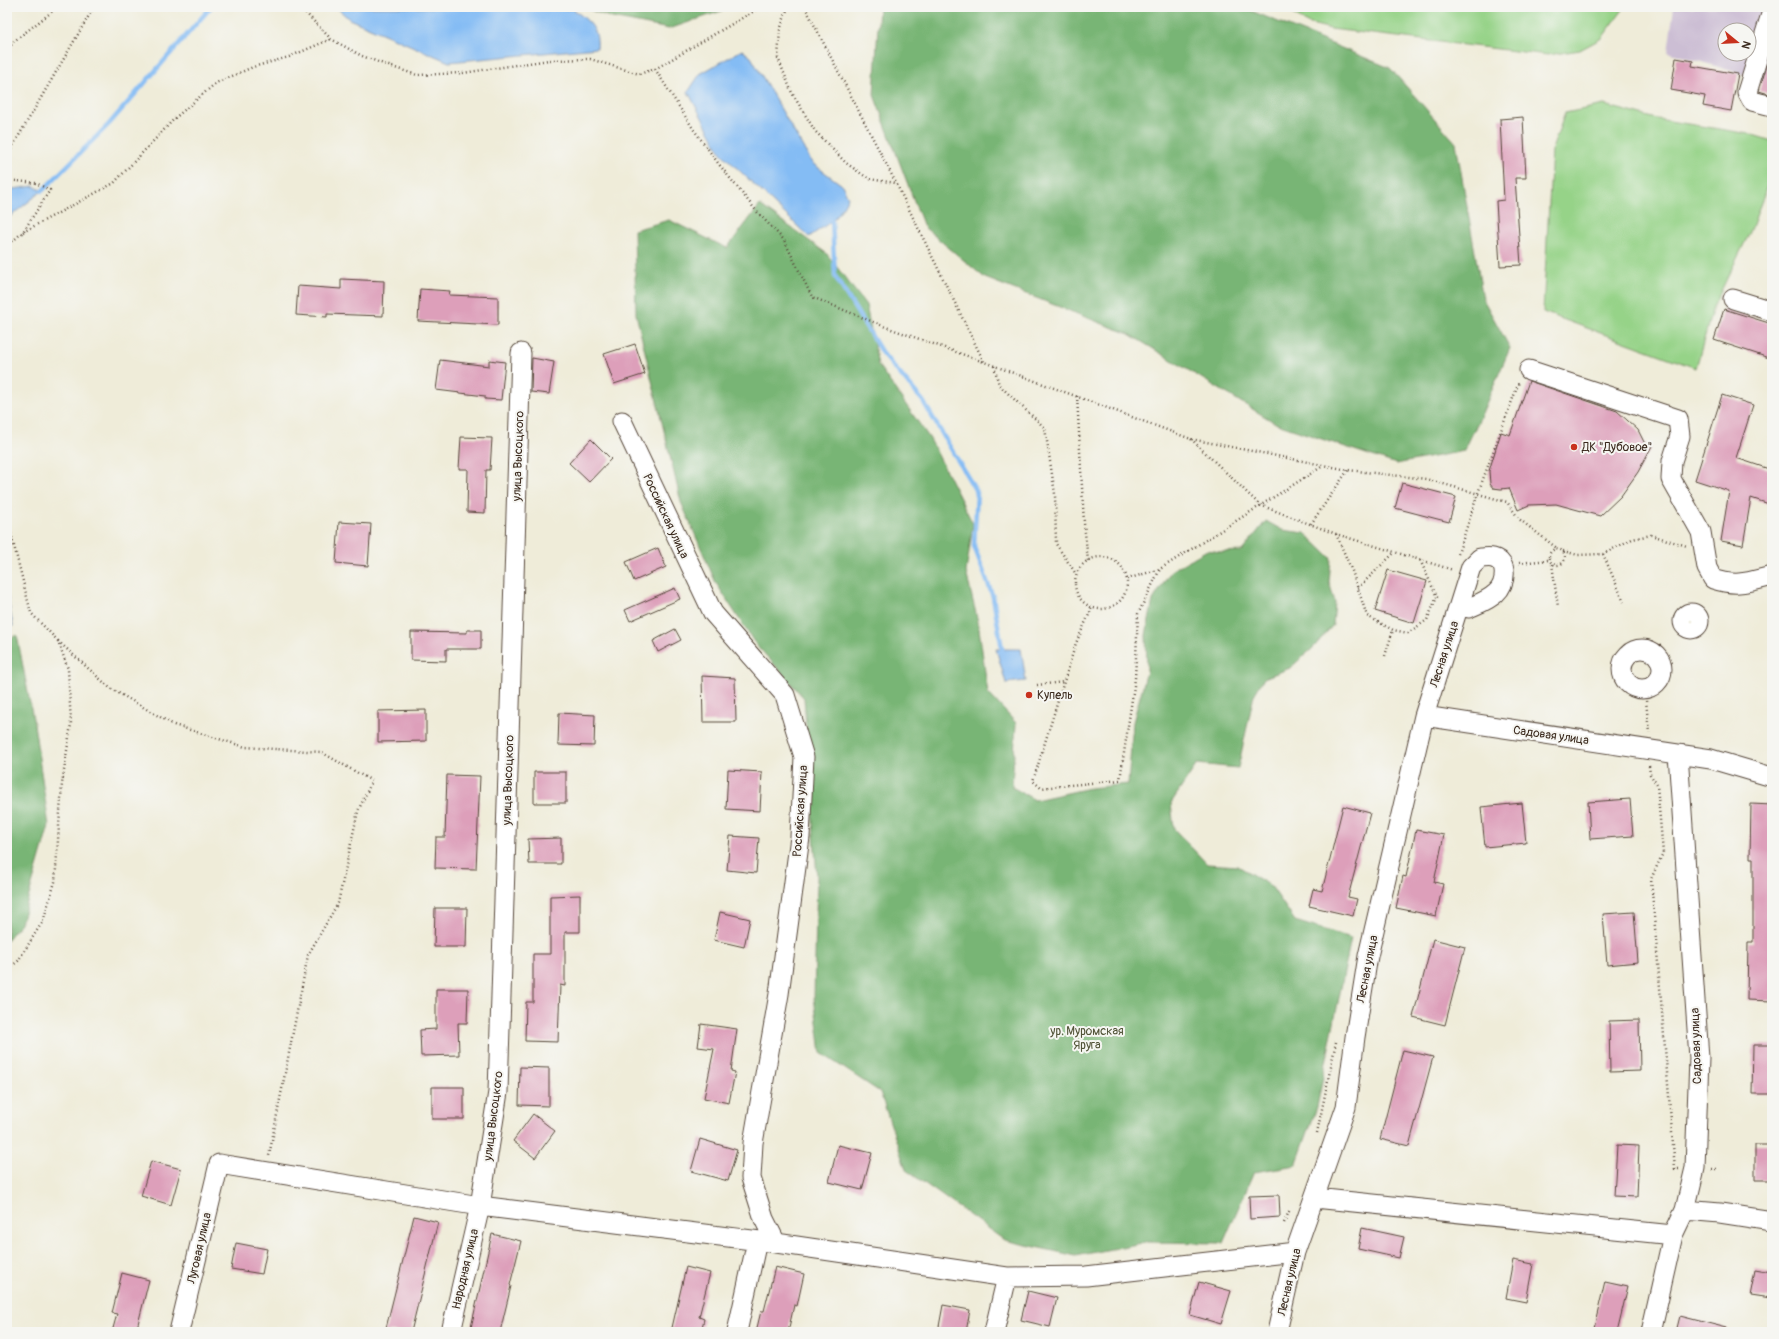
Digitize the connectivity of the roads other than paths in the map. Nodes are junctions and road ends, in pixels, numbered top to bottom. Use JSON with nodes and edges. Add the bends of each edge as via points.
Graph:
{"nodes":[{"id":1,"x":1772,"y":11,"type":"edge"},
{"id":2,"x":1772,"y":106,"type":"edge"},
{"id":3,"x":1733,"y":299,"type":"dead end"},
{"id":4,"x":1772,"y":311,"type":"edge"},
{"id":5,"x":521,"y":353,"type":"dead end"},
{"id":6,"x":1529,"y":370,"type":"road end"},
{"id":7,"x":622,"y":421,"type":"dead end"},
{"id":8,"x":1772,"y":576,"type":"edge"},
{"id":9,"x":1459,"y":606,"type":"dead end"},
{"id":10,"x":1424,"y":716,"type":"junction"},
{"id":11,"x":1678,"y":754,"type":"junction"},
{"id":12,"x":1772,"y":777,"type":"edge"},
{"id":13,"x":1315,"y":1198,"type":"junction"},
{"id":14,"x":480,"y":1206,"type":"junction"},
{"id":15,"x":1685,"y":1210,"type":"junction"},
{"id":16,"x":1772,"y":1221,"type":"edge"},
{"id":17,"x":1673,"y":1235,"type":"junction"},
{"id":18,"x":757,"y":1241,"type":"junction"},
{"id":19,"x":776,"y":1243,"type":"junction"},
{"id":20,"x":1295,"y":1252,"type":"junction"},
{"id":21,"x":1008,"y":1277,"type":"junction"},
{"id":22,"x":180,"y":1332,"type":"edge"},
{"id":23,"x":451,"y":1332,"type":"edge"},
{"id":24,"x":737,"y":1332,"type":"edge"},
{"id":25,"x":994,"y":1332,"type":"edge"},
{"id":26,"x":1277,"y":1332,"type":"edge"},
{"id":27,"x":1651,"y":1332,"type":"edge"}],
"edges":[{"from":1,"to":2,"type":"street","via":[[1747,92],[1752,101]]},
{"from":3,"to":4,"type":"street"},
{"from":5,"to":14,"type":"street","name":"улица Высоцкого","via":[[498,1092]]},
{"from":6,"to":8,"type":"street","via":[[1678,419],[1680,436],[1672,461],[1671,479],[1701,532],[1707,568],[1713,579],[1740,585]]},
{"from":7,"to":19,"type":"street","name":"Российская улица","via":[[713,613],[785,695],[804,757],[800,837],[779,994],[753,1143],[751,1178],[764,1219]]},
{"from":9,"to":10,"type":"street","name":"Лесная улица"},
{"from":10,"to":11,"type":"street","name":"Садовая улица"},
{"from":10,"to":13,"type":"street","name":"Лесная улица","via":[[1368,956],[1354,1037],[1346,1107]]},
{"from":11,"to":12,"type":"street","name":"Садовая улица","via":[[1711,759]]},
{"from":11,"to":15,"type":"street","name":"Садовая улица","via":[[1699,1058],[1694,1168]]},
{"from":13,"to":17,"type":"street"},
{"from":13,"to":20,"type":"street","name":"Лесная улица"},
{"from":14,"to":18,"type":"street"},
{"from":14,"to":22,"type":"street","name":"Луговая улица","via":[[219,1164]]},
{"from":14,"to":23,"type":"street","name":"Народная улица"},
{"from":15,"to":16,"type":"street"},
{"from":15,"to":17,"type":"street","name":"Садовая улица"},
{"from":17,"to":27,"type":"street","name":"Садовая улица"},
{"from":18,"to":19,"type":"street"},
{"from":18,"to":24,"type":"street"},
{"from":19,"to":21,"type":"street"},
{"from":20,"to":21,"type":"street","via":[[1086,1276]]},
{"from":20,"to":26,"type":"street","name":"Лесная улица"},
{"from":21,"to":25,"type":"street"}]}
